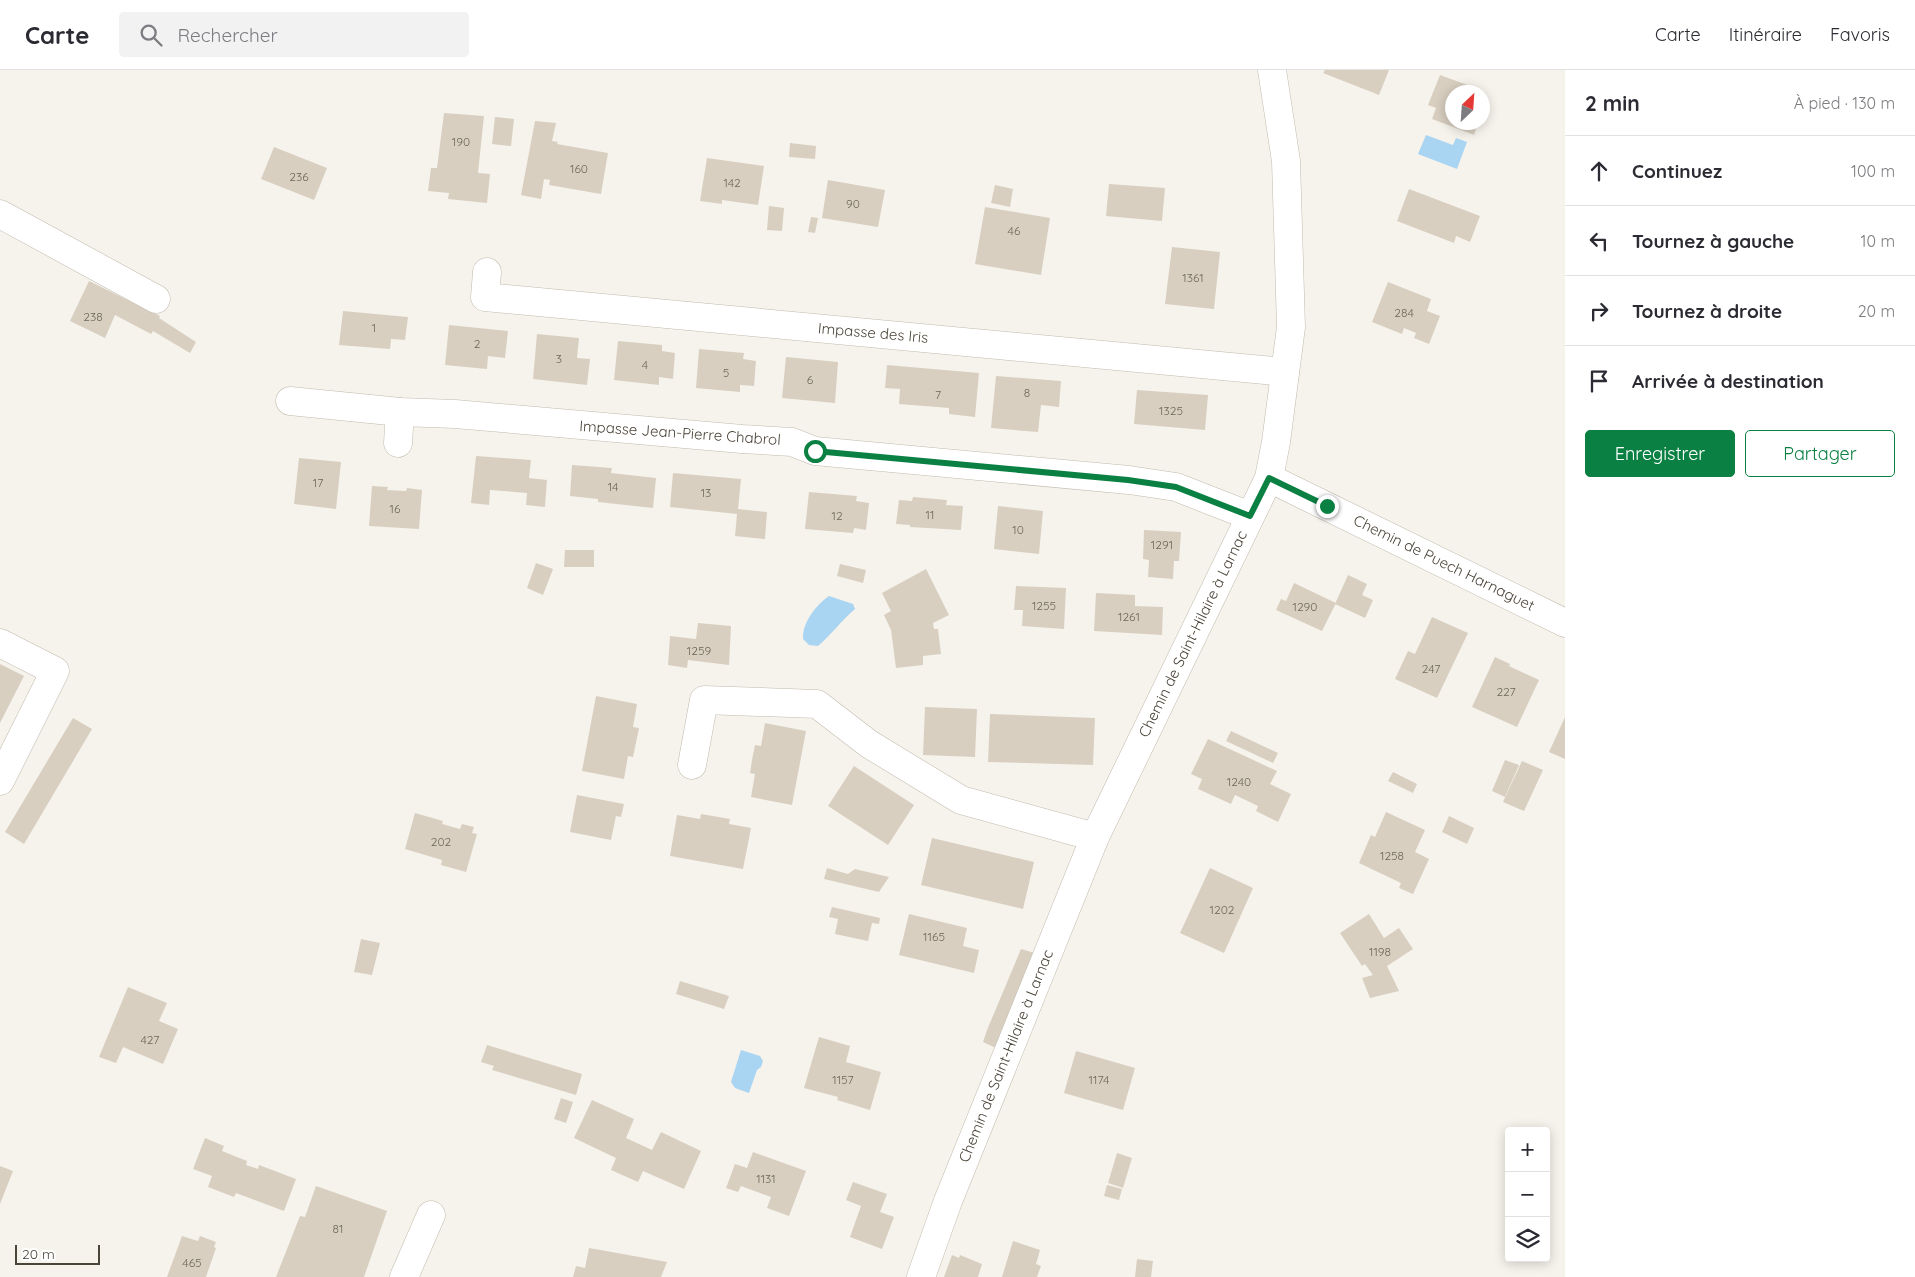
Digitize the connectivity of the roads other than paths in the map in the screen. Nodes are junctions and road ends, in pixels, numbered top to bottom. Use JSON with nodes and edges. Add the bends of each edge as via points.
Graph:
{"nodes":[{"id":1,"x":1272,"y":70,"type":"edge"},
{"id":2,"x":0,"y":214,"type":"edge"},
{"id":3,"x":487,"y":272,"type":"dead end"},
{"id":4,"x":156,"y":299,"type":"dead end"},
{"id":5,"x":1285,"y":372,"type":"junction"},
{"id":6,"x":290,"y":402,"type":"dead end"},
{"id":7,"x":400,"y":412,"type":"junction"},
{"id":8,"x":398,"y":443,"type":"dead end"},
{"id":9,"x":1269,"y":478,"type":"junction"},
{"id":10,"x":1250,"y":516,"type":"junction"},
{"id":11,"x":1565,"y":622,"type":"edge"},
{"id":12,"x":0,"y":644,"type":"edge"},
{"id":13,"x":692,"y":765,"type":"dead end"},
{"id":14,"x":0,"y":780,"type":"edge"},
{"id":15,"x":1095,"y":837,"type":"junction"},
{"id":16,"x":431,"y":1215,"type":"dead end"},
{"id":17,"x":404,"y":1277,"type":"edge"},
{"id":18,"x":921,"y":1277,"type":"edge"}],
"edges":[{"from":1,"to":5,"type":"street","name":"Chemin de Saint-Hilaire à Larnac","via":[[1286,161],[1291,327]]},
{"from":2,"to":4,"type":"street"},
{"from":3,"to":5,"type":"street","name":"Impasse des Iris","via":[[485,297]]},
{"from":5,"to":9,"type":"street","name":"Chemin de Saint-Hilaire à Larnac"},
{"from":6,"to":7,"type":"street","name":"Impasse Jean-Pierre Chabrol"},
{"from":7,"to":8,"type":"street"},
{"from":7,"to":10,"type":"street","name":"Impasse Jean-Pierre Chabrol","via":[[792,442],[815,451],[1128,480],[1176,487]]},
{"from":9,"to":10,"type":"street","name":"Chemin de Saint-Hilaire à Larnac"},
{"from":9,"to":11,"type":"street","name":"Chemin de Puech Harnaguet"},
{"from":10,"to":15,"type":"street","name":"Chemin de Saint-Hilaire à Larnac"},
{"from":12,"to":14,"type":"street","via":[[55,671]]},
{"from":13,"to":15,"type":"street","via":[[704,700],[817,704],[869,744],[960,800]]},
{"from":15,"to":18,"type":"street","name":"Chemin de Saint-Hilaire à Larnac","via":[[948,1201]]},
{"from":16,"to":17,"type":"street"}]}
